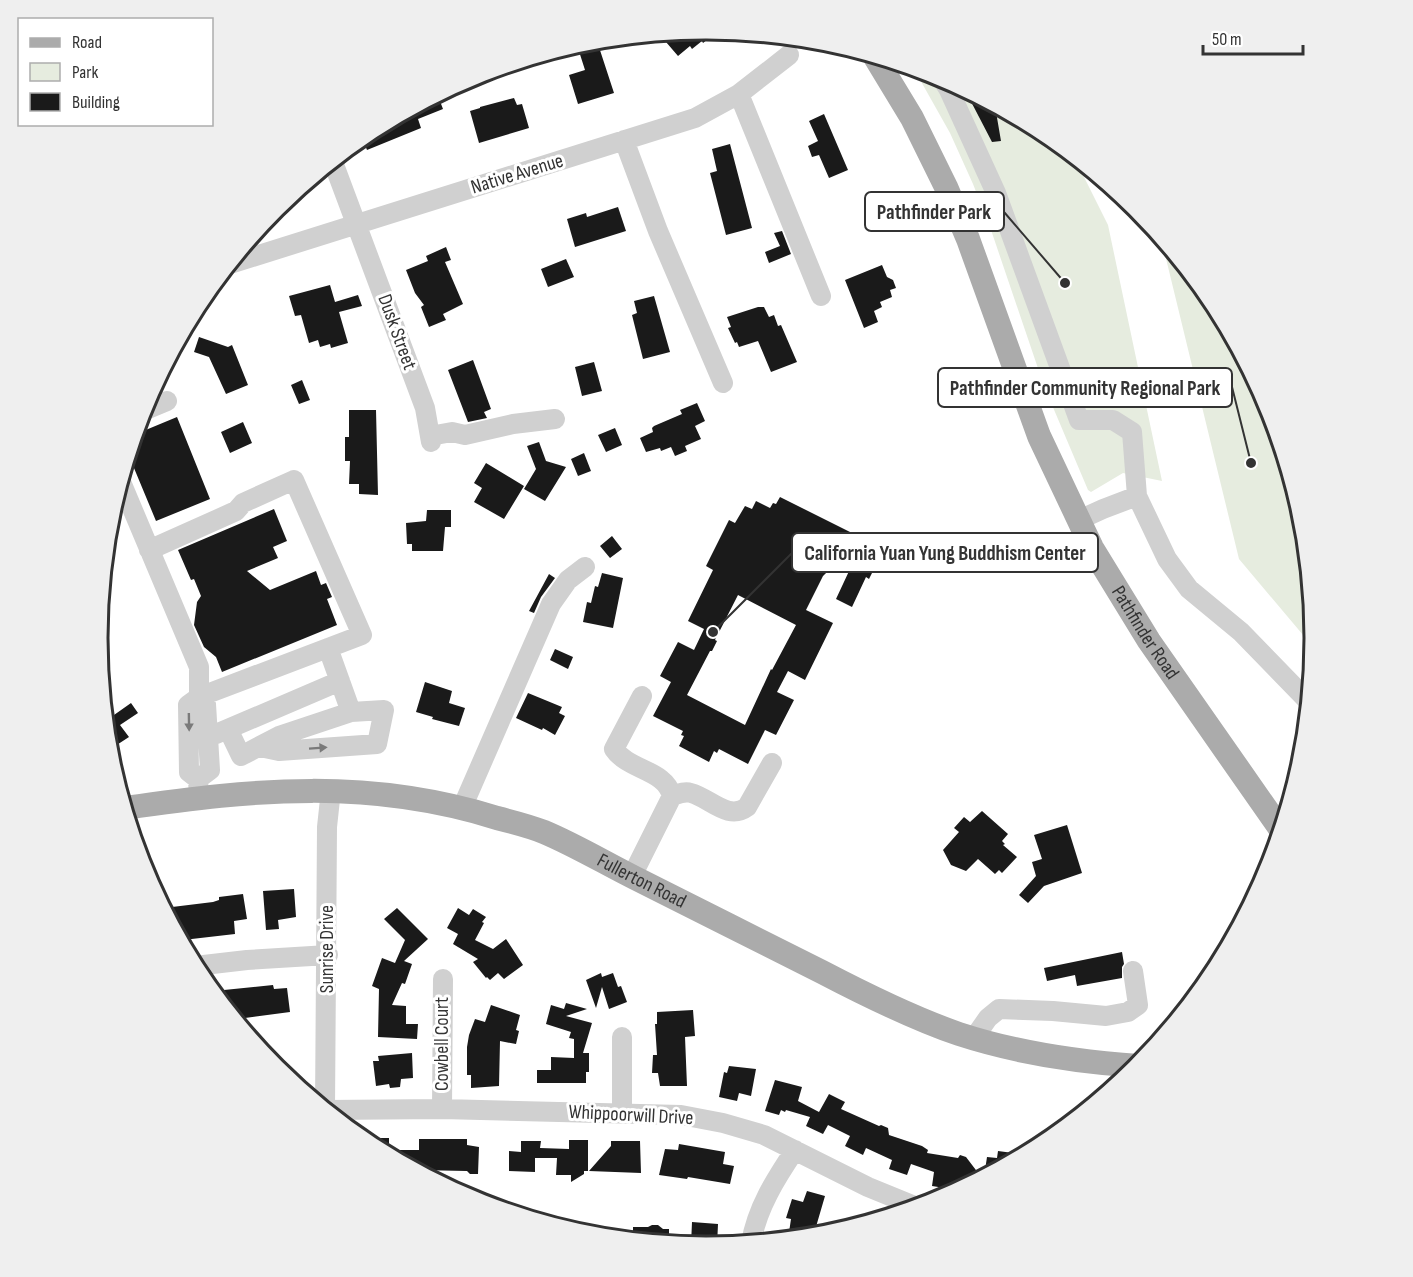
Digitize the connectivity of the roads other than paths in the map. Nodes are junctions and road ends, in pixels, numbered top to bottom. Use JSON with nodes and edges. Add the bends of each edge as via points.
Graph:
{"nodes":[{"id":1,"x":789,"y":55,"type":"dead end"},
{"id":2,"x":881,"y":67,"type":"edge"},
{"id":3,"x":950,"y":93,"type":"edge"},
{"id":4,"x":740,"y":94,"type":"junction"},
{"id":5,"x":624,"y":140,"type":"junction"},
{"id":6,"x":336,"y":169,"type":"edge"},
{"id":7,"x":357,"y":224,"type":"junction"},
{"id":8,"x":246,"y":257,"type":"edge"},
{"id":9,"x":821,"y":296,"type":"dead end"},
{"id":10,"x":723,"y":383,"type":"dead end"},
{"id":11,"x":167,"y":401,"type":"dead end"},
{"id":12,"x":156,"y":406,"type":"edge"},
{"id":13,"x":555,"y":419,"type":"dead end"},
{"id":14,"x":126,"y":495,"type":"edge"},
{"id":15,"x":1137,"y":496,"type":"junction"},
{"id":16,"x":1079,"y":520,"type":"junction"},
{"id":17,"x":149,"y":550,"type":"junction"},
{"id":18,"x":585,"y":567,"type":"dead end"},
{"id":19,"x":328,"y":648,"type":"junction"},
{"id":20,"x":340,"y":681,"type":"junction"},
{"id":21,"x":1301,"y":694,"type":"edge"},
{"id":22,"x":642,"y":696,"type":"dead end"},
{"id":23,"x":199,"y":698,"type":"junction"},
{"id":24,"x":351,"y":712,"type":"junction"},
{"id":25,"x":228,"y":729,"type":"junction"},
{"id":26,"x":208,"y":738,"type":"junction"},
{"id":27,"x":260,"y":747,"type":"junction"},
{"id":28,"x":772,"y":763,"type":"dead end"},
{"id":29,"x":198,"y":789,"type":"junction"},
{"id":30,"x":331,"y":790,"type":"junction"},
{"id":31,"x":672,"y":796,"type":"junction"},
{"id":32,"x":133,"y":806,"type":"edge"},
{"id":33,"x":462,"y":808,"type":"junction"},
{"id":34,"x":1276,"y":822,"type":"edge"},
{"id":35,"x":632,"y":876,"type":"junction"},
{"id":36,"x":327,"y":955,"type":"junction"},
{"id":37,"x":205,"y":965,"type":"edge"},
{"id":38,"x":1133,"y":971,"type":"dead end"},
{"id":39,"x":443,"y":979,"type":"dead end"},
{"id":40,"x":622,"y":1037,"type":"dead end"},
{"id":41,"x":974,"y":1038,"type":"junction"},
{"id":42,"x":1125,"y":1065,"type":"edge"},
{"id":43,"x":326,"y":1100,"type":"edge"},
{"id":44,"x":442,"y":1108,"type":"junction"},
{"id":45,"x":338,"y":1110,"type":"edge"},
{"id":46,"x":622,"y":1113,"type":"junction"},
{"id":47,"x":795,"y":1150,"type":"junction"},
{"id":48,"x":905,"y":1203,"type":"edge"},
{"id":49,"x":753,"y":1234,"type":"edge"}],
"edges":[{"from":1,"to":4,"type":"street","name":"Native Avenue"},
{"from":2,"to":16,"type":"main road","name":"Pathfinder Road","via":[[946,187],[1039,436]]},
{"from":3,"to":15,"type":"street","via":[[996,193],[1079,420],[1113,420],[1132,432]]},
{"from":4,"to":5,"type":"street","name":"Native Avenue","via":[[694,118]]},
{"from":4,"to":9,"type":"street"},
{"from":5,"to":7,"type":"street","name":"Native Avenue"},
{"from":5,"to":10,"type":"street"},
{"from":6,"to":7,"type":"street","name":"Dusk Street"},
{"from":7,"to":8,"type":"street","name":"Native Avenue"},
{"from":7,"to":13,"type":"street","name":"Dusk Street","via":[[425,408],[431,439],[452,432],[465,435]]},
{"from":11,"to":12,"type":"street"},
{"from":14,"to":17,"type":"street"},
{"from":15,"to":16,"type":"street"},
{"from":15,"to":21,"type":"street","via":[[1167,559],[1189,589],[1241,632]]},
{"from":16,"to":34,"type":"main road","name":"Pathfinder Road","via":[[1137,623]]},
{"from":17,"to":19,"type":"street","via":[[294,480],[362,635]]},
{"from":17,"to":23,"type":"street","via":[[199,667]]},
{"from":18,"to":33,"type":"street","via":[[568,580],[551,604]]},
{"from":19,"to":20,"type":"street"},
{"from":19,"to":23,"type":"street"},
{"from":20,"to":24,"type":"street"},
{"from":20,"to":25,"type":"street"},
{"from":22,"to":31,"type":"street","via":[[614,748],[620,756],[670,786]]},
{"from":23,"to":26,"type":"street","via":[[206,704]]},
{"from":23,"to":29,"type":"street","one_way":true,"via":[[188,705],[189,772]]},
{"from":24,"to":27,"type":"street","via":[[279,736]]},
{"from":27,"to":24,"type":"street","one_way":true,"via":[[279,751],[377,744],[384,710]]},
{"from":25,"to":26,"type":"street"},
{"from":25,"to":27,"type":"street","via":[[241,756]]},
{"from":26,"to":29,"type":"street","via":[[210,770]]},
{"from":28,"to":31,"type":"street","via":[[741,812],[732,813],[690,792]]},
{"from":29,"to":30,"type":"main road","name":"Fullerton Road"},
{"from":29,"to":32,"type":"main road","name":"Fullerton Road"},
{"from":30,"to":33,"type":"main road","name":"Fullerton Road","via":[[412,797]]},
{"from":30,"to":36,"type":"street","name":"Sunrise Drive","via":[[327,827]]},
{"from":31,"to":35,"type":"street"},
{"from":33,"to":35,"type":"main road","name":"Fullerton Road","via":[[543,832]]},
{"from":35,"to":41,"type":"main road","name":"Fullerton Road","via":[[858,991]]},
{"from":36,"to":37,"type":"street"},
{"from":36,"to":43,"type":"street","name":"Sunrise Drive"},
{"from":38,"to":41,"type":"street","via":[[1138,1005],[1128,1012],[1106,1016],[999,1009]]},
{"from":39,"to":44,"type":"street","name":"Cowbell Court"},
{"from":40,"to":46,"type":"street"},
{"from":41,"to":42,"type":"main road","name":"Fullerton Road","via":[[1074,1060]]},
{"from":44,"to":45,"type":"street","name":"Whippoorwill Drive"},
{"from":44,"to":46,"type":"street","name":"Whippoorwill Drive"},
{"from":46,"to":47,"type":"street","name":"Whippoorwill Drive","via":[[681,1115],[723,1123],[764,1135]]},
{"from":47,"to":48,"type":"street","name":"Whippoorwill Drive"},
{"from":47,"to":49,"type":"street","via":[[772,1184]]}]}
